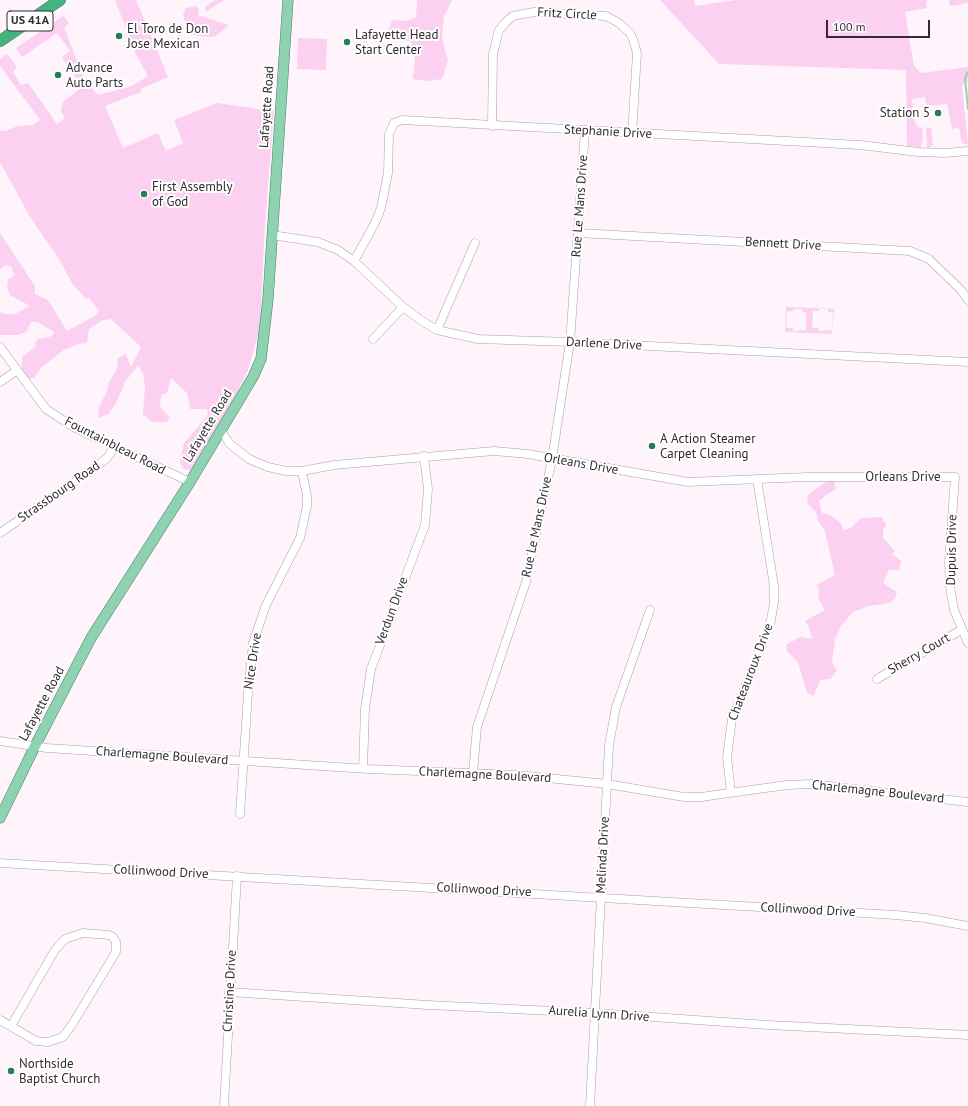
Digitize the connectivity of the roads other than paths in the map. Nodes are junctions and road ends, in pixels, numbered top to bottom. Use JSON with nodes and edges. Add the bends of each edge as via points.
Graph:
{"nodes":[{"id":1,"x":60,"y":0,"type":"edge"},
{"id":2,"x":288,"y":0,"type":"edge"},
{"id":3,"x":0,"y":41,"type":"edge"},
{"id":4,"x":492,"y":126,"type":"junction"},
{"id":5,"x":585,"y":131,"type":"junction"},
{"id":6,"x":632,"y":134,"type":"junction"},
{"id":7,"x":968,"y":151,"type":"edge"},
{"id":8,"x":578,"y":233,"type":"junction"},
{"id":9,"x":272,"y":235,"type":"junction"},
{"id":10,"x":475,"y":243,"type":"dead end"},
{"id":11,"x":354,"y":261,"type":"junction"},
{"id":12,"x":968,"y":300,"type":"edge"},
{"id":13,"x":403,"y":307,"type":"junction"},
{"id":14,"x":437,"y":330,"type":"junction"},
{"id":15,"x":373,"y":339,"type":"dead end"},
{"id":16,"x":570,"y":342,"type":"junction"},
{"id":17,"x":0,"y":347,"type":"edge"},
{"id":18,"x":968,"y":362,"type":"edge"},
{"id":19,"x":16,"y":371,"type":"junction"},
{"id":20,"x":0,"y":382,"type":"edge"},
{"id":21,"x":221,"y":431,"type":"junction"},
{"id":22,"x":114,"y":448,"type":"junction"},
{"id":23,"x":424,"y":456,"type":"junction"},
{"id":24,"x":552,"y":459,"type":"junction"},
{"id":25,"x":302,"y":471,"type":"junction"},
{"id":26,"x":955,"y":478,"type":"joint"},
{"id":27,"x":757,"y":479,"type":"junction"},
{"id":28,"x":190,"y":482,"type":"junction"},
{"id":29,"x":0,"y":533,"type":"edge"},
{"id":30,"x":650,"y":610,"type":"dead end"},
{"id":31,"x":961,"y":630,"type":"junction"},
{"id":32,"x":968,"y":643,"type":"edge"},
{"id":33,"x":877,"y":679,"type":"dead end"},
{"id":34,"x":0,"y":742,"type":"edge"},
{"id":35,"x":35,"y":746,"type":"junction"},
{"id":36,"x":244,"y":761,"type":"junction"},
{"id":37,"x":362,"y":768,"type":"junction"},
{"id":38,"x":473,"y":773,"type":"junction"},
{"id":39,"x":607,"y":784,"type":"junction"},
{"id":40,"x":731,"y":793,"type":"junction"},
{"id":41,"x":968,"y":802,"type":"edge"},
{"id":42,"x":240,"y":814,"type":"dead end"},
{"id":43,"x":0,"y":818,"type":"edge"},
{"id":44,"x":0,"y":863,"type":"edge"},
{"id":45,"x":237,"y":876,"type":"junction"},
{"id":46,"x":600,"y":897,"type":"junction"},
{"id":47,"x":968,"y":926,"type":"edge"},
{"id":48,"x":229,"y":992,"type":"junction"},
{"id":49,"x":595,"y":1012,"type":"junction"},
{"id":50,"x":0,"y":1020,"type":"edge"},
{"id":51,"x":11,"y":1026,"type":"junction"},
{"id":52,"x":968,"y":1035,"type":"edge"},
{"id":53,"x":224,"y":1106,"type":"edge"},
{"id":54,"x":590,"y":1106,"type":"edge"}],
"edges":[{"from":1,"to":3,"type":"highway","number":"US 41A"},
{"from":2,"to":9,"type":"main road","name":"Lafayette Road"},
{"from":4,"to":5,"type":"street","name":"Stephanie Drive"},
{"from":4,"to":6,"type":"street","name":"Fritz Circle","via":[[492,54],[499,30],[506,22],[513,16],[534,12],[606,16],[630,33],[637,53]]},
{"from":4,"to":11,"type":"street","name":"Stephanie Drive","via":[[402,120],[394,123],[389,134],[388,173],[381,208]]},
{"from":5,"to":6,"type":"street","name":"Stephanie Drive"},
{"from":5,"to":8,"type":"street","name":"Rue Le Mans Drive"},
{"from":6,"to":7,"type":"street","name":"Stephanie Drive","via":[[860,145],[918,152]]},
{"from":8,"to":12,"type":"street","name":"Bennett Drive","via":[[910,251],[929,259]]},
{"from":8,"to":16,"type":"street","name":"Rue Le Mans Drive"},
{"from":9,"to":11,"type":"street","name":"Darlene Drive","via":[[318,242],[338,250]]},
{"from":9,"to":21,"type":"main road","name":"Lafayette Road","via":[[266,327],[261,359]]},
{"from":10,"to":14,"type":"street"},
{"from":11,"to":13,"type":"street","name":"Darlene Drive"},
{"from":13,"to":14,"type":"street","name":"Darlene Drive"},
{"from":13,"to":15,"type":"street"},
{"from":14,"to":16,"type":"street","name":"Darlene Drive","via":[[478,340]]},
{"from":16,"to":18,"type":"street","name":"Darlene Drive"},
{"from":16,"to":24,"type":"street","name":"Rue Le Mans Drive"},
{"from":17,"to":19,"type":"street","name":"Fountainbleau Road"},
{"from":19,"to":20,"type":"street"},
{"from":19,"to":22,"type":"street","name":"Fountainbleau Road","via":[[46,409],[75,428]]},
{"from":21,"to":25,"type":"street","name":"Orleans Drive","via":[[230,444],[249,459],[268,467]]},
{"from":21,"to":28,"type":"main road","name":"Lafayette Road"},
{"from":22,"to":28,"type":"street","name":"Fountainbleau Road"},
{"from":22,"to":29,"type":"street","name":"Strassbourg Road","via":[[107,458],[86,474]]},
{"from":23,"to":24,"type":"street","name":"Orleans Drive","via":[[494,451]]},
{"from":23,"to":25,"type":"street","name":"Orleans Drive","via":[[334,465]]},
{"from":23,"to":37,"type":"street","name":"Verdun Drive","via":[[428,489],[425,525],[371,669],[365,709]]},
{"from":24,"to":27,"type":"street","name":"Orleans Drive","via":[[680,481]]},
{"from":24,"to":38,"type":"street","name":"Rue Le Mans Drive","via":[[526,582],[476,727]]},
{"from":25,"to":36,"type":"street","name":"Nice Drive","via":[[307,506],[300,538],[266,604],[253,643]]},
{"from":26,"to":27,"type":"street","name":"Orleans Drive"},
{"from":26,"to":31,"type":"street","name":"Dupuis Drive","via":[[949,562],[954,610]]},
{"from":27,"to":40,"type":"street","name":"Chateauroux Drive","via":[[774,586],[774,602],[766,636],[732,718],[727,757]]},
{"from":28,"to":35,"type":"main road","name":"Lafayette Road","via":[[91,638]]},
{"from":30,"to":39,"type":"street","name":"Melinda Drive","via":[[616,707],[609,745]]},
{"from":31,"to":32,"type":"street","name":"Dupuis Drive"},
{"from":31,"to":33,"type":"street","name":"Sherry Court"},
{"from":34,"to":35,"type":"street","name":"Charlemagne Boulevard"},
{"from":35,"to":36,"type":"street","name":"Charlemagne Boulevard"},
{"from":35,"to":43,"type":"main road","name":"Lafayette Road"},
{"from":36,"to":37,"type":"street","name":"Charlemagne Boulevard"},
{"from":36,"to":42,"type":"street","name":"Nice Drive"},
{"from":37,"to":38,"type":"street","name":"Charlemagne Boulevard"},
{"from":38,"to":39,"type":"street","name":"Charlemagne Boulevard"},
{"from":39,"to":40,"type":"street","name":"Charlemagne Boulevard","via":[[684,797],[701,798]]},
{"from":39,"to":46,"type":"street","name":"Melinda Drive"},
{"from":40,"to":41,"type":"street","name":"Charlemagne Boulevard","via":[[787,785],[817,784]]},
{"from":44,"to":45,"type":"street","name":"Collinwood Drive"},
{"from":45,"to":46,"type":"street","name":"Collinwood Drive"},
{"from":45,"to":48,"type":"street","name":"Christine Drive"},
{"from":46,"to":47,"type":"street","name":"Collinwood Drive","via":[[896,915]]},
{"from":46,"to":49,"type":"street","name":"Melinda Drive"},
{"from":48,"to":49,"type":"street","name":"Aurelia Lynn Drive","via":[[428,1005]]},
{"from":48,"to":53,"type":"street","name":"Christine Drive"},
{"from":49,"to":52,"type":"street","name":"Aurelia Lynn Drive","via":[[704,1021]]},
{"from":49,"to":54,"type":"street","name":"Melinda Drive"},
{"from":50,"to":51,"type":"street"},
{"from":51,"to":51,"type":"street","via":[[36,1041],[48,1042],[63,1037],[116,952],[113,937],[109,934],[84,933],[65,938],[55,950]]}]}
